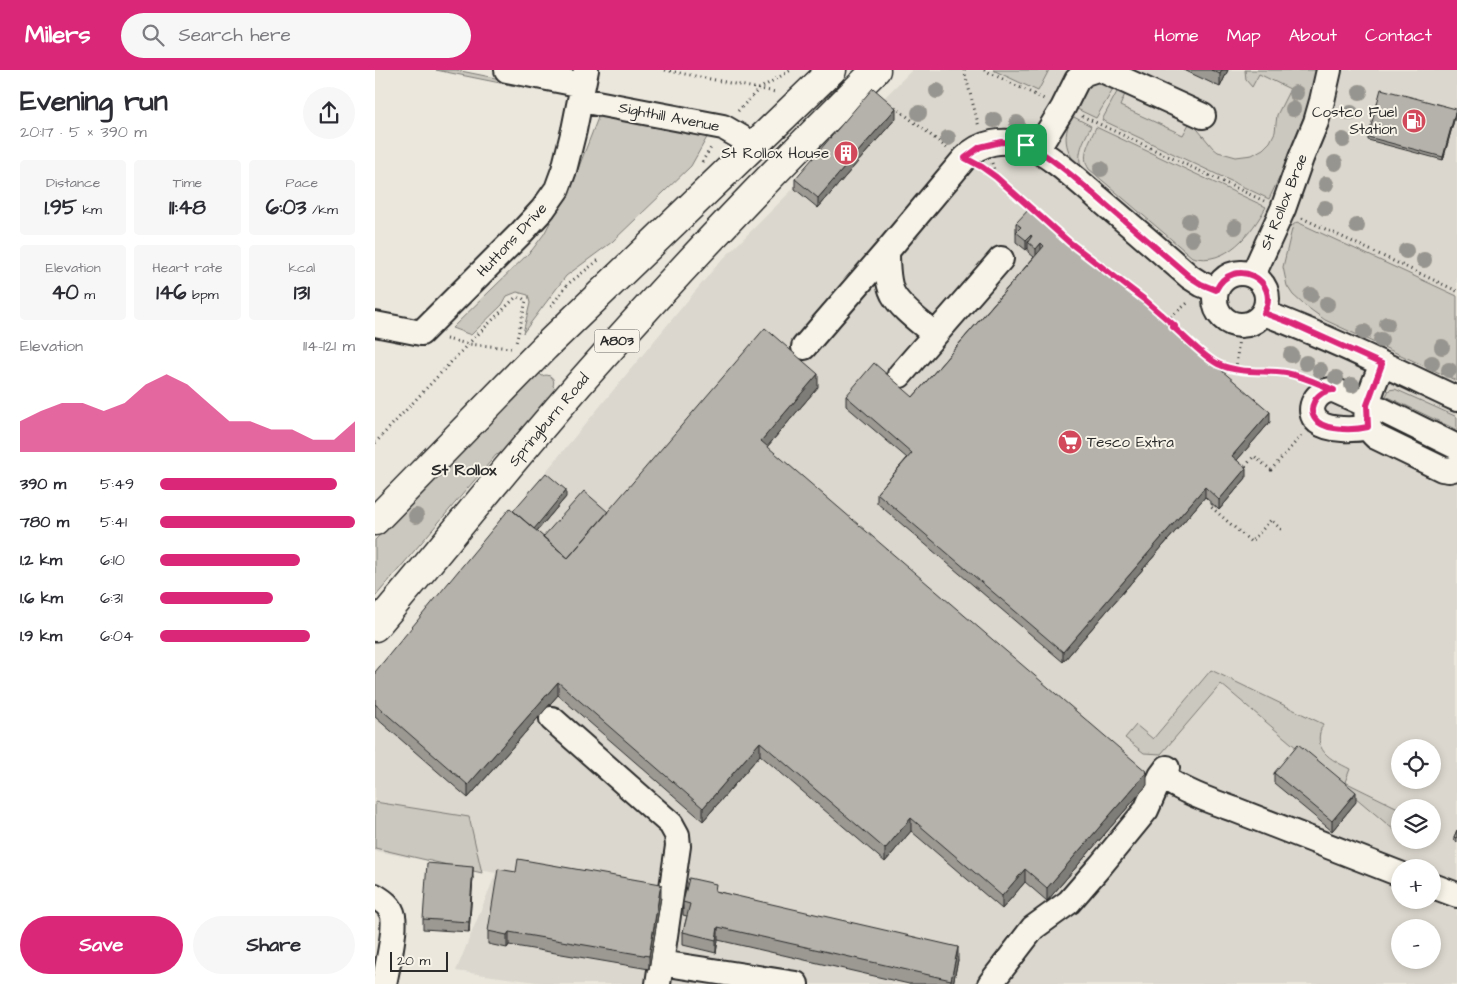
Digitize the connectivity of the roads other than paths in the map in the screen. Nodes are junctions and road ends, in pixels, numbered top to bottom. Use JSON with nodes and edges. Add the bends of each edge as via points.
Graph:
{"nodes":[{"id":1,"x":507,"y":70,"type":"edge"},
{"id":2,"x":832,"y":70,"type":"edge"},
{"id":3,"x":877,"y":70,"type":"edge"},
{"id":4,"x":1095,"y":70,"type":"edge"},
{"id":5,"x":1102,"y":70,"type":"edge"},
{"id":6,"x":1329,"y":70,"type":"edge"},
{"id":7,"x":583,"y":85,"type":"edge"},
{"id":8,"x":1203,"y":116,"type":"dead end"},
{"id":9,"x":754,"y":145,"type":"junction"},
{"id":10,"x":1037,"y":150,"type":"junction"},
{"id":11,"x":887,"y":251,"type":"junction"},
{"id":12,"x":1001,"y":260,"type":"dead end"},
{"id":13,"x":1253,"y":276,"type":"junction"},
{"id":14,"x":1211,"y":288,"type":"junction"},
{"id":15,"x":1264,"y":313,"type":"junction"},
{"id":16,"x":375,"y":324,"type":"edge"},
{"id":17,"x":935,"y":335,"type":"junction"},
{"id":18,"x":803,"y":347,"type":"dead end"},
{"id":19,"x":1382,"y":364,"type":"junction"},
{"id":20,"x":901,"y":375,"type":"dead end"},
{"id":21,"x":1457,"y":399,"type":"edge"},
{"id":22,"x":1367,"y":416,"type":"junction"},
{"id":23,"x":1457,"y":447,"type":"edge"},
{"id":24,"x":1457,"y":468,"type":"edge"},
{"id":25,"x":375,"y":522,"type":"edge"},
{"id":26,"x":375,"y":626,"type":"edge"},
{"id":27,"x":552,"y":719,"type":"dead end"},
{"id":28,"x":1391,"y":870,"type":"edge"},
{"id":29,"x":1441,"y":889,"type":"edge"},
{"id":30,"x":1457,"y":895,"type":"edge"},
{"id":31,"x":375,"y":896,"type":"edge"},
{"id":32,"x":659,"y":973,"type":"edge"},
{"id":33,"x":384,"y":984,"type":"edge"},
{"id":34,"x":796,"y":984,"type":"edge"},
{"id":35,"x":990,"y":984,"type":"edge"}],
"edges":[{"from":1,"to":7,"type":"street","name":"Sighthill Avenue"},
{"from":2,"to":9,"type":"main road","number":"A803"},
{"from":3,"to":26,"type":"main road","name":"Springburn Road","number":"A803","via":[[768,179],[648,307],[547,420]]},
{"from":4,"to":10,"type":"street","via":[[1077,80]]},
{"from":5,"to":8,"type":"street"},
{"from":6,"to":13,"type":"street","name":"St Rollox Brae","via":[[1316,122]]},
{"from":7,"to":9,"type":"street","name":"Sighthill Avenue","via":[[723,127]]},
{"from":7,"to":16,"type":"street","name":"Huttons Drive","via":[[564,170],[557,189],[543,209],[421,333]]},
{"from":9,"to":25,"type":"main road","number":"A803","via":[[545,347]]},
{"from":10,"to":11,"type":"street","via":[[1001,142],[980,147],[965,158]]},
{"from":10,"to":14,"type":"street","via":[[1190,277]]},
{"from":11,"to":17,"type":"street","via":[[892,292]]},
{"from":11,"to":18,"type":"street"},
{"from":12,"to":17,"type":"street"},
{"from":13,"to":14,"type":"street","via":[[1241,273],[1228,276]]},
{"from":13,"to":15,"type":"street","via":[[1266,290]]},
{"from":14,"to":15,"type":"street","via":[[1221,316],[1233,324],[1252,323]]},
{"from":15,"to":19,"type":"street"},
{"from":17,"to":20,"type":"street"},
{"from":19,"to":21,"type":"street"},
{"from":19,"to":22,"type":"street"},
{"from":22,"to":22,"type":"street","via":[[1334,390],[1324,391],[1316,398],[1313,409],[1316,420],[1322,425],[1336,428],[1353,429]]},
{"from":22,"to":23,"type":"street","via":[[1380,409]]},
{"from":22,"to":24,"type":"street","via":[[1371,433],[1377,437],[1442,469]]},
{"from":27,"to":32,"type":"street","via":[[675,830],[678,846]]},
{"from":28,"to":35,"type":"street","via":[[1207,800],[1172,784],[1164,772],[1146,810],[1101,866],[1069,902],[1033,928]]},
{"from":29,"to":30,"type":"street"},
{"from":31,"to":33,"type":"street","via":[[387,904],[393,916]]},
{"from":32,"to":34,"type":"street"}]}
